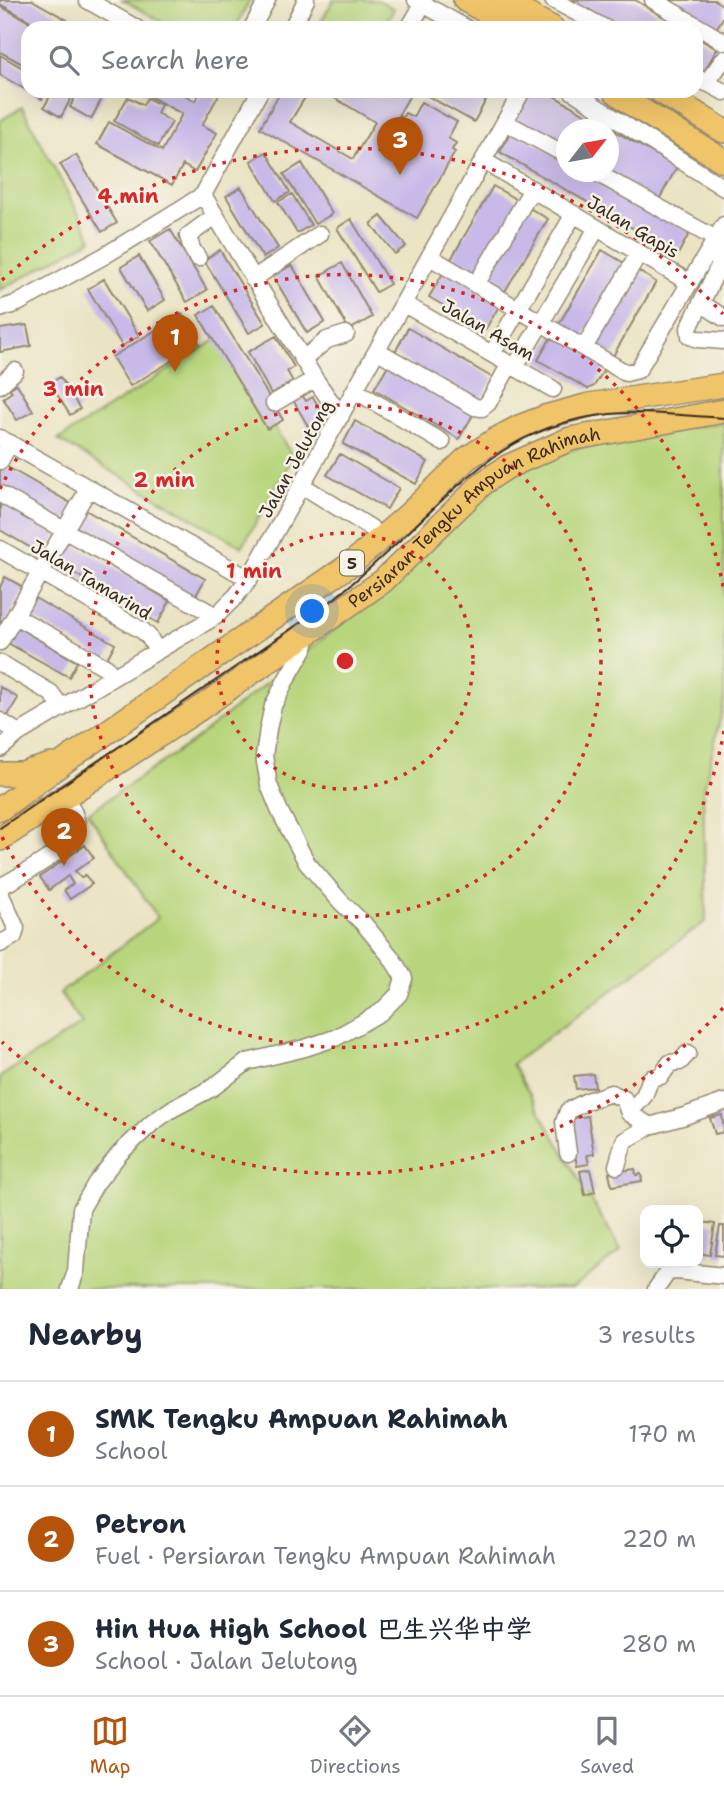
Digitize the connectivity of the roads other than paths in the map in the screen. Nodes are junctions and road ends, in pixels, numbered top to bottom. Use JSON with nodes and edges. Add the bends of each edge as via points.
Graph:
{"nodes":[{"id":1,"x":87,"y":0,"type":"edge"},
{"id":2,"x":267,"y":0,"type":"edge"},
{"id":3,"x":306,"y":0,"type":"edge"},
{"id":4,"x":465,"y":0,"type":"edge"},
{"id":5,"x":500,"y":0,"type":"edge"},
{"id":6,"x":553,"y":0,"type":"edge"},
{"id":7,"x":653,"y":0,"type":"edge"},
{"id":8,"x":420,"y":2,"type":"edge"},
{"id":9,"x":124,"y":21,"type":"edge"},
{"id":10,"x":256,"y":21,"type":"edge"},
{"id":11,"x":296,"y":21,"type":"edge"},
{"id":12,"x":416,"y":21,"type":"edge"},
{"id":13,"x":454,"y":21,"type":"edge"},
{"id":14,"x":502,"y":21,"type":"edge"},
{"id":15,"x":539,"y":21,"type":"edge"},
{"id":16,"x":592,"y":21,"type":"edge"},
{"id":17,"x":688,"y":21,"type":"edge"},
{"id":18,"x":703,"y":30,"type":"edge"},
{"id":19,"x":724,"y":42,"type":"edge"},
{"id":20,"x":724,"y":59,"type":"edge"},
{"id":21,"x":703,"y":78,"type":"edge"},
{"id":22,"x":703,"y":81,"type":"edge"},
{"id":23,"x":724,"y":92,"type":"edge"},
{"id":24,"x":252,"y":98,"type":"edge"},
{"id":25,"x":518,"y":98,"type":"edge"},
{"id":26,"x":583,"y":98,"type":"edge"},
{"id":27,"x":624,"y":98,"type":"edge"},
{"id":28,"x":639,"y":98,"type":"edge"},
{"id":29,"x":671,"y":98,"type":"edge"},
{"id":30,"x":691,"y":98,"type":"edge"},
{"id":31,"x":724,"y":114,"type":"edge"},
{"id":32,"x":505,"y":122,"type":"junction"},
{"id":33,"x":724,"y":131,"type":"edge"},
{"id":34,"x":724,"y":147,"type":"edge"},
{"id":35,"x":556,"y":150,"type":"edge"},
{"id":36,"x":484,"y":161,"type":"junction"},
{"id":37,"x":724,"y":161,"type":"edge"},
{"id":38,"x":614,"y":182,"type":"edge"},
{"id":39,"x":724,"y":188,"type":"edge"},
{"id":40,"x":532,"y":189,"type":"junction"},
{"id":41,"x":203,"y":195,"type":"junction"},
{"id":42,"x":574,"y":214,"type":"junction"},
{"id":43,"x":215,"y":216,"type":"junction"},
{"id":44,"x":597,"y":228,"type":"junction"},
{"id":45,"x":320,"y":234,"type":"dead end"},
{"id":46,"x":718,"y":236,"type":"edge"},
{"id":47,"x":639,"y":253,"type":"junction"},
{"id":48,"x":430,"y":257,"type":"junction"},
{"id":49,"x":198,"y":258,"type":"dead end"},
{"id":50,"x":253,"y":279,"type":"junction"},
{"id":51,"x":690,"y":283,"type":"junction"},
{"id":52,"x":476,"y":285,"type":"junction"},
{"id":53,"x":701,"y":303,"type":"junction"},
{"id":54,"x":404,"y":304,"type":"junction"},
{"id":55,"x":0,"y":309,"type":"edge"},
{"id":56,"x":518,"y":310,"type":"junction"},
{"id":57,"x":724,"y":318,"type":"edge"},
{"id":58,"x":541,"y":323,"type":"junction"},
{"id":59,"x":346,"y":334,"type":"dead end"},
{"id":60,"x":724,"y":341,"type":"edge"},
{"id":61,"x":584,"y":348,"type":"junction"},
{"id":62,"x":378,"y":351,"type":"junction"},
{"id":63,"x":492,"y":354,"type":"junction"},
{"id":64,"x":303,"y":359,"type":"junction"},
{"id":65,"x":513,"y":366,"type":"junction"},
{"id":66,"x":15,"y":371,"type":"dead end"},
{"id":67,"x":315,"y":379,"type":"junction"},
{"id":68,"x":0,"y":385,"type":"edge"},
{"id":69,"x":724,"y":385,"type":"edge"},
{"id":70,"x":553,"y":388,"type":"dead end"},
{"id":71,"x":356,"y":391,"type":"junction"},
{"id":72,"x":274,"y":403,"type":"dead end"},
{"id":73,"x":724,"y":411,"type":"edge"},
{"id":74,"x":341,"y":416,"type":"junction"},
{"id":75,"x":5,"y":440,"type":"edge"},
{"id":76,"x":442,"y":442,"type":"dead end"},
{"id":77,"x":0,"y":461,"type":"edge"},
{"id":78,"x":303,"y":486,"type":"junction"},
{"id":79,"x":89,"y":488,"type":"junction"},
{"id":80,"x":0,"y":494,"type":"edge"},
{"id":81,"x":372,"y":528,"type":"dead end"},
{"id":82,"x":65,"y":530,"type":"junction"},
{"id":83,"x":2,"y":554,"type":"edge"},
{"id":84,"x":41,"y":573,"type":"junction"},
{"id":85,"x":250,"y":579,"type":"junction"},
{"id":86,"x":15,"y":615,"type":"junction"},
{"id":87,"x":215,"y":616,"type":"junction"},
{"id":88,"x":307,"y":633,"type":"junction"},
{"id":89,"x":0,"y":642,"type":"edge"},
{"id":90,"x":157,"y":651,"type":"junction"},
{"id":91,"x":0,"y":663,"type":"edge"},
{"id":92,"x":112,"y":678,"type":"junction"},
{"id":93,"x":62,"y":708,"type":"junction"},
{"id":94,"x":0,"y":721,"type":"edge"},
{"id":95,"x":19,"y":733,"type":"junction"},
{"id":96,"x":0,"y":749,"type":"edge"},
{"id":97,"x":68,"y":760,"type":"junction"},
{"id":98,"x":0,"y":774,"type":"edge"},
{"id":99,"x":57,"y":803,"type":"junction"},
{"id":100,"x":1,"y":807,"type":"edge"},
{"id":101,"x":0,"y":839,"type":"edge"},
{"id":102,"x":2,"y":884,"type":"edge"},
{"id":103,"x":0,"y":944,"type":"edge"},
{"id":104,"x":688,"y":1053,"type":"dead end"},
{"id":105,"x":724,"y":1102,"type":"edge"},
{"id":106,"x":629,"y":1113,"type":"junction"},
{"id":107,"x":650,"y":1126,"type":"junction"},
{"id":108,"x":568,"y":1153,"type":"dead end"},
{"id":109,"x":617,"y":1166,"type":"dead end"},
{"id":110,"x":724,"y":1276,"type":"edge"},
{"id":111,"x":70,"y":1289,"type":"edge"},
{"id":112,"x":656,"y":1289,"type":"edge"}],
"edges":[{"from":1,"to":9,"type":"street"},
{"from":2,"to":10,"type":"street"},
{"from":3,"to":11,"type":"street"},
{"from":4,"to":14,"type":"highway"},
{"from":5,"to":15,"type":"highway"},
{"from":6,"to":16,"type":"street"},
{"from":7,"to":17,"type":"street"},
{"from":8,"to":12,"type":"street"},
{"from":8,"to":13,"type":"street"},
{"from":18,"to":19,"type":"street"},
{"from":20,"to":21,"type":"street"},
{"from":22,"to":23,"type":"street"},
{"from":24,"to":41,"type":"street"},
{"from":25,"to":32,"type":"street","name":"Jalan Jelutong"},
{"from":26,"to":39,"type":"street"},
{"from":27,"to":37,"type":"highway"},
{"from":28,"to":34,"type":"highway"},
{"from":29,"to":33,"type":"highway"},
{"from":30,"to":31,"type":"highway"},
{"from":32,"to":35,"type":"street"},
{"from":32,"to":36,"type":"street","name":"Jalan Jelutong"},
{"from":36,"to":40,"type":"street","name":"Jalan Gapis"},
{"from":36,"to":48,"type":"street","name":"Jalan Jelutong"},
{"from":38,"to":46,"type":"street"},
{"from":40,"to":42,"type":"street","name":"Jalan Gapis"},
{"from":40,"to":52,"type":"street"},
{"from":41,"to":43,"type":"street"},
{"from":41,"to":55,"type":"street","via":[[104,256]]},
{"from":42,"to":44,"type":"street","name":"Jalan Gapis"},
{"from":42,"to":56,"type":"street"},
{"from":43,"to":49,"type":"street","via":[[188,236]]},
{"from":43,"to":50,"type":"street"},
{"from":44,"to":47,"type":"street","name":"Jalan Gapis"},
{"from":44,"to":58,"type":"street"},
{"from":45,"to":50,"type":"street"},
{"from":46,"to":51,"type":"street"},
{"from":46,"to":53,"type":"street","via":[[719,266]]},
{"from":47,"to":51,"type":"street","name":"Jalan Gapis"},
{"from":47,"to":61,"type":"street"},
{"from":48,"to":52,"type":"street"},
{"from":48,"to":54,"type":"street","name":"Jalan Jelutong"},
{"from":50,"to":64,"type":"street"},
{"from":51,"to":61,"type":"street","via":[[638,370],[626,373]]},
{"from":52,"to":56,"type":"street"},
{"from":53,"to":57,"type":"street"},
{"from":53,"to":60,"type":"street","via":[[690,336]]},
{"from":54,"to":62,"type":"street","name":"Jalan Jelutong"},
{"from":54,"to":63,"type":"street","name":"Jalan Asam"},
{"from":56,"to":58,"type":"street"},
{"from":56,"to":63,"type":"street"},
{"from":58,"to":61,"type":"street"},
{"from":58,"to":65,"type":"street"},
{"from":59,"to":64,"type":"street","via":[[327,340]]},
{"from":62,"to":65,"type":"street","via":[[482,408]]},
{"from":62,"to":71,"type":"street","name":"Jalan Jelutong"},
{"from":63,"to":65,"type":"street","name":"Jalan Asam"},
{"from":64,"to":67,"type":"street"},
{"from":65,"to":70,"type":"street","name":"Jalan Asam"},
{"from":66,"to":68,"type":"street"},
{"from":67,"to":72,"type":"street"},
{"from":67,"to":74,"type":"street"},
{"from":69,"to":97,"type":"highway","name":"Persiaran Tengku Ampuan Rahimah","number":"5","via":[[589,405],[548,416],[495,440],[466,459],[351,564]]},
{"from":71,"to":74,"type":"street","name":"Jalan Jelutong"},
{"from":71,"to":76,"type":"street"},
{"from":73,"to":88,"type":"highway","name":"Persiaran Tengku Ampuan Rahimah","number":"5","via":[[570,439],[507,467],[483,483],[383,581]]},
{"from":74,"to":78,"type":"street","name":"Jalan Jelutong"},
{"from":75,"to":77,"type":"street"},
{"from":75,"to":79,"type":"street"},
{"from":78,"to":81,"type":"street"},
{"from":78,"to":85,"type":"street","name":"Jalan Jelutong"},
{"from":79,"to":82,"type":"street"},
{"from":79,"to":85,"type":"street"},
{"from":80,"to":82,"type":"street"},
{"from":82,"to":84,"type":"street"},
{"from":82,"to":87,"type":"street"},
{"from":83,"to":84,"type":"street","name":"Jalan Tamarind"},
{"from":84,"to":86,"type":"street"},
{"from":84,"to":90,"type":"street","name":"Jalan Tamarind","via":[[143,631]]},
{"from":85,"to":87,"type":"street","name":"Jalan Jelutong"},
{"from":86,"to":89,"type":"street"},
{"from":86,"to":92,"type":"street","via":[[107,668]]},
{"from":87,"to":90,"type":"street","name":"Jalan Jelutong"},
{"from":88,"to":99,"type":"highway","name":"Persiaran Tengku Ampuan Rahimah","number":"5"},
{"from":88,"to":111,"type":"street","via":[[304,649],[273,706],[264,756],[269,785],[307,863],[364,924],[404,978],[398,994],[362,1023],[335,1038],[247,1062],[152,1123],[120,1153],[81,1209]]},
{"from":90,"to":92,"type":"street","name":"Jalan Jelutong"},
{"from":91,"to":93,"type":"street","via":[[51,693]]},
{"from":92,"to":93,"type":"street","name":"Jalan Jelutong"},
{"from":93,"to":95,"type":"street","name":"Jalan Jelutong"},
{"from":94,"to":95,"type":"street"},
{"from":95,"to":96,"type":"street","name":"Jalan Jelutong"},
{"from":97,"to":98,"type":"highway","via":[[22,774]]},
{"from":97,"to":100,"type":"highway","name":"Persiaran Tengku Ampuan Rahimah","number":"5"},
{"from":99,"to":100,"type":"street","via":[[14,816]]},
{"from":99,"to":101,"type":"highway","name":"Persiaran Tengku Ampuan Rahimah","number":"5"},
{"from":99,"to":102,"type":"street","via":[[76,821],[76,831],[43,862]]},
{"from":102,"to":103,"type":"street","via":[[16,928],[14,936]]},
{"from":104,"to":106,"type":"street","via":[[680,1062],[670,1063],[661,1076],[650,1078],[644,1096]]},
{"from":105,"to":107,"type":"street"},
{"from":106,"to":107,"type":"street"},
{"from":106,"to":108,"type":"street","via":[[624,1099],[611,1093],[568,1111],[564,1122]]},
{"from":107,"to":109,"type":"street","via":[[624,1141]]},
{"from":110,"to":112,"type":"street","via":[[668,1272]]}]}
